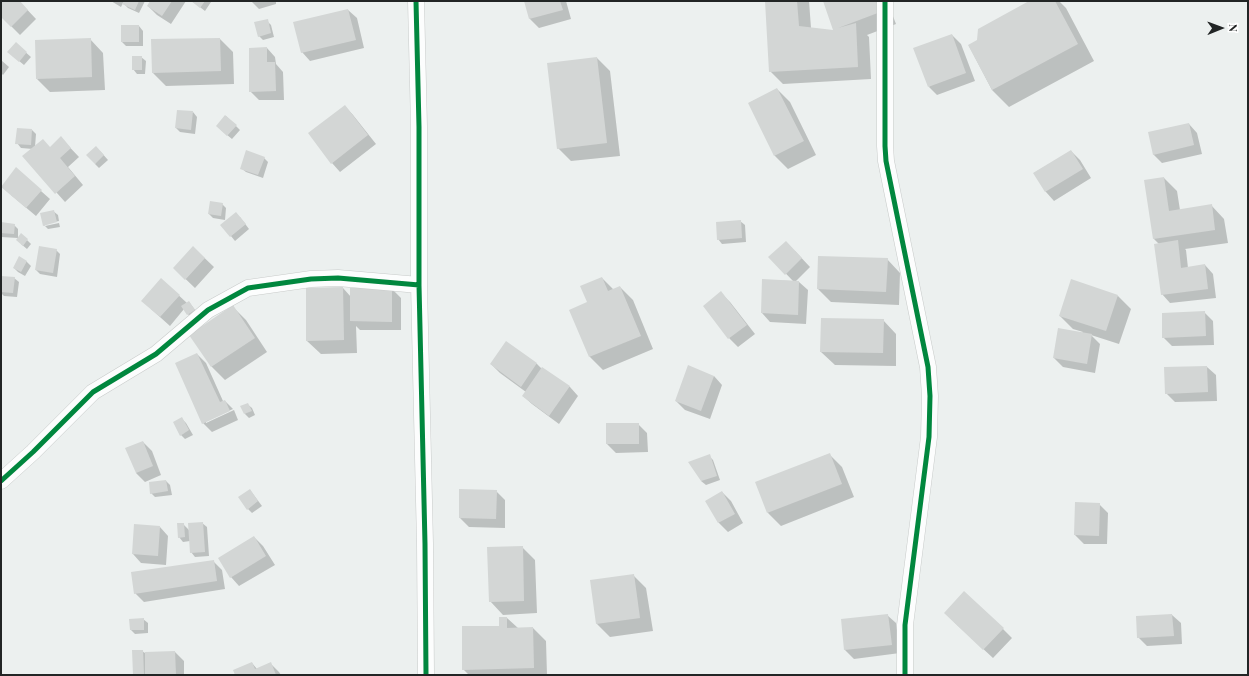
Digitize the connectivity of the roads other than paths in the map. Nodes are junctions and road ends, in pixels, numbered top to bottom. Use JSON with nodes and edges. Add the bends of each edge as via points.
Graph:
{"nodes":[{"id":1,"x":416,"y":1,"type":"edge"},
{"id":2,"x":885,"y":1,"type":"edge"},
{"id":3,"x":419,"y":284,"type":"junction"},
{"id":4,"x":1,"y":482,"type":"edge"},
{"id":5,"x":426,"y":675,"type":"edge"},
{"id":6,"x":905,"y":675,"type":"edge"}],
"edges":[{"from":1,"to":3,"type":"street"},
{"from":2,"to":6,"type":"street","via":[[886,161],[928,367],[930,396],[929,437],[905,625]]},
{"from":3,"to":4,"type":"street","via":[[338,278],[248,288],[208,310],[156,354],[93,392]]},
{"from":3,"to":5,"type":"street"}]}
